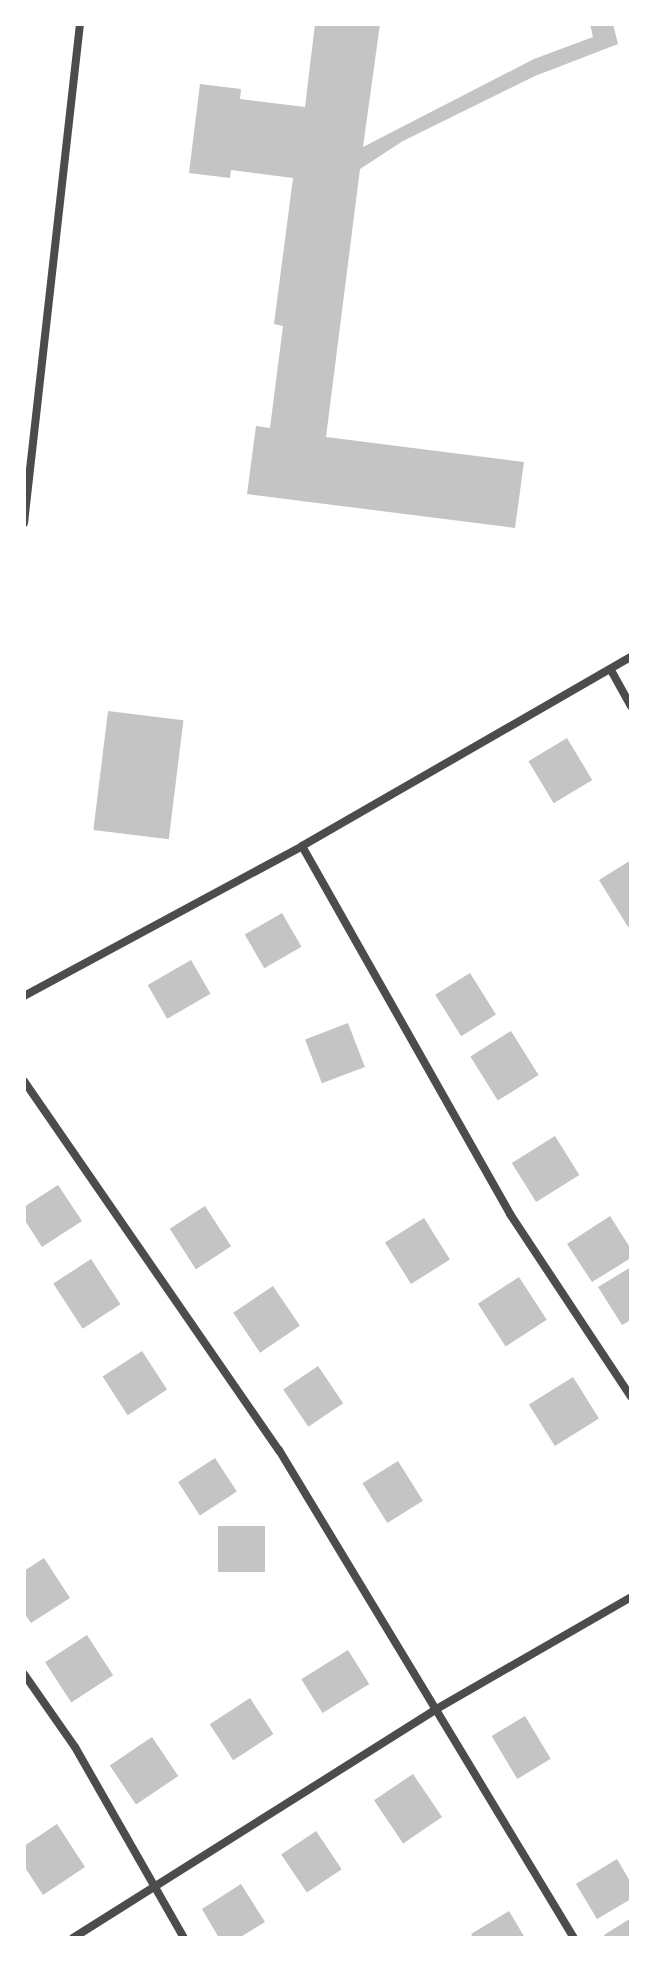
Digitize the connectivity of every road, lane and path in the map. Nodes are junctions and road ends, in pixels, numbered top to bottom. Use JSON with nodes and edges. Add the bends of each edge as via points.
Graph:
{"nodes":[{"id":1,"x":80,"y":24,"type":"edge"},
{"id":2,"x":24,"y":523,"type":"edge"},
{"id":3,"x":631,"y":657,"type":"edge"},
{"id":4,"x":612,"y":672,"type":"junction"},
{"id":5,"x":631,"y":706,"type":"edge"},
{"id":6,"x":302,"y":846,"type":"junction"},
{"id":7,"x":24,"y":996,"type":"edge"},
{"id":8,"x":24,"y":1081,"type":"edge"},
{"id":9,"x":631,"y":1397,"type":"edge"},
{"id":10,"x":631,"y":1597,"type":"edge"},
{"id":11,"x":24,"y":1674,"type":"edge"},
{"id":12,"x":433,"y":1711,"type":"junction"},
{"id":13,"x":154,"y":1890,"type":"junction"},
{"id":14,"x":73,"y":1938,"type":"edge"},
{"id":15,"x":184,"y":1938,"type":"edge"},
{"id":16,"x":574,"y":1938,"type":"edge"}],
"edges":[{"from":1,"to":2,"type":"street"},
{"from":3,"to":4,"type":"street"},
{"from":4,"to":5,"type":"street"},
{"from":4,"to":6,"type":"street"},
{"from":6,"to":7,"type":"street"},
{"from":6,"to":9,"type":"street","via":[[510,1214]]},
{"from":8,"to":12,"type":"street","via":[[279,1450]]},
{"from":10,"to":12,"type":"street"},
{"from":11,"to":13,"type":"street","via":[[75,1747]]},
{"from":12,"to":13,"type":"street"},
{"from":12,"to":16,"type":"street"},
{"from":13,"to":14,"type":"street"},
{"from":13,"to":15,"type":"street"}]}
